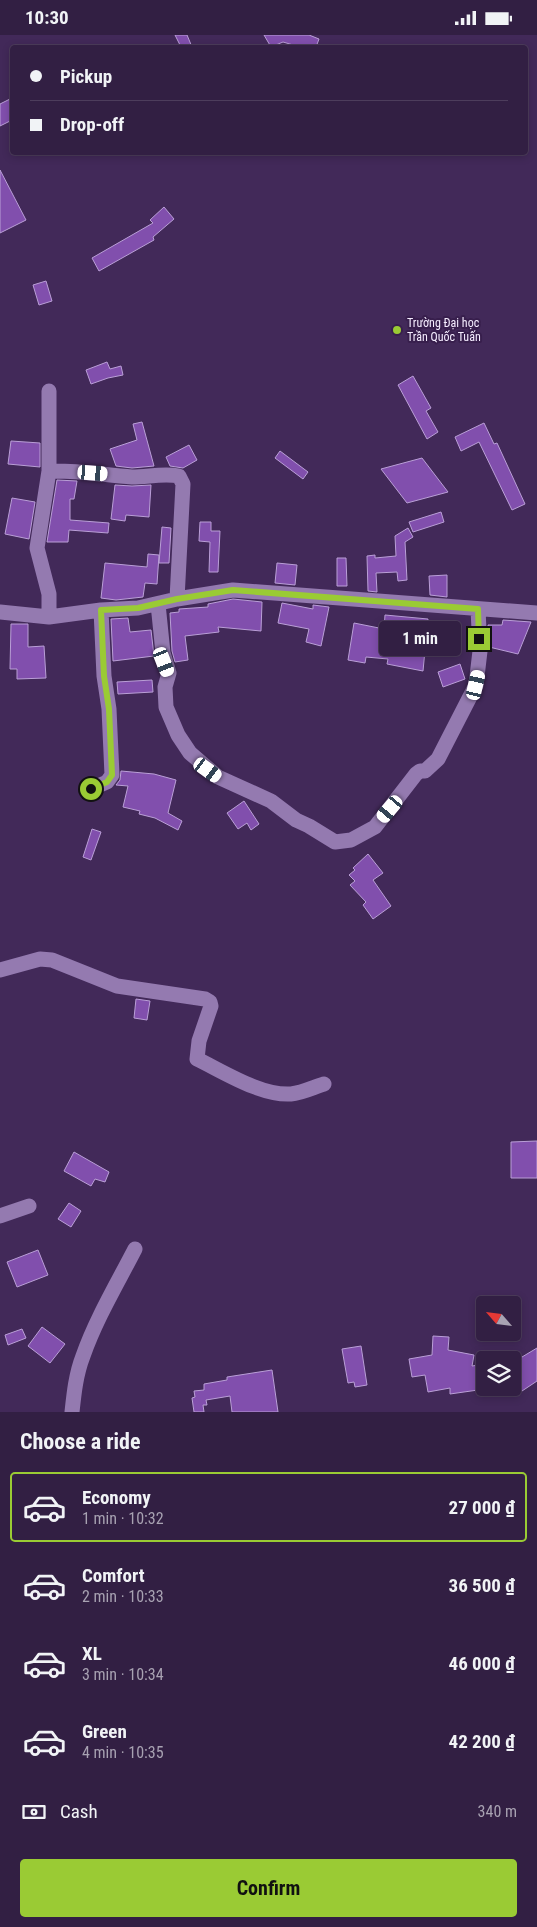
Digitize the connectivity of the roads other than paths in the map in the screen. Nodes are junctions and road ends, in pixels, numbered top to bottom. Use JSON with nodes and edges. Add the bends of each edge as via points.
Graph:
{"nodes":[{"id":1,"x":49,"y":391,"type":"dead end"},
{"id":2,"x":49,"y":471,"type":"junction"},
{"id":3,"x":177,"y":599,"type":"junction"},
{"id":4,"x":158,"y":604,"type":"junction"},
{"id":5,"x":478,"y":609,"type":"junction"},
{"id":6,"x":101,"y":610,"type":"junction"},
{"id":7,"x":0,"y":611,"type":"edge"},
{"id":8,"x":537,"y":613,"type":"edge"},
{"id":9,"x":49,"y":617,"type":"junction"},
{"id":10,"x":91,"y":789,"type":"dead end"},
{"id":11,"x":0,"y":970,"type":"edge"},
{"id":12,"x":324,"y":1084,"type":"dead end"},
{"id":13,"x":30,"y":1206,"type":"dead end"},
{"id":14,"x":0,"y":1216,"type":"edge"},
{"id":15,"x":135,"y":1249,"type":"dead end"},
{"id":16,"x":72,"y":1412,"type":"edge"}],
"edges":[{"from":1,"to":2,"type":"street"},
{"from":2,"to":3,"type":"street","via":[[70,470],[132,477],[179,476],[183,484]]},
{"from":2,"to":9,"type":"street","via":[[37,548],[49,594]]},
{"from":3,"to":4,"type":"street"},
{"from":3,"to":5,"type":"street","via":[[233,590]]},
{"from":4,"to":5,"type":"street","via":[[163,653],[169,673],[165,687],[166,707],[190,753],[218,777],[271,801],[296,820],[335,842],[351,840],[374,827],[416,774],[425,771],[438,759],[476,685],[480,651]]},
{"from":4,"to":6,"type":"street"},
{"from":5,"to":8,"type":"street"},
{"from":6,"to":9,"type":"street"},
{"from":6,"to":10,"type":"street","via":[[112,775],[107,782]]},
{"from":7,"to":9,"type":"street"},
{"from":11,"to":12,"type":"street","via":[[40,959],[52,960],[117,986],[205,999],[211,1006],[199,1041],[197,1059],[276,1094],[293,1094]]},
{"from":13,"to":14,"type":"street"},
{"from":15,"to":16,"type":"street","via":[[82,1357]]}]}
